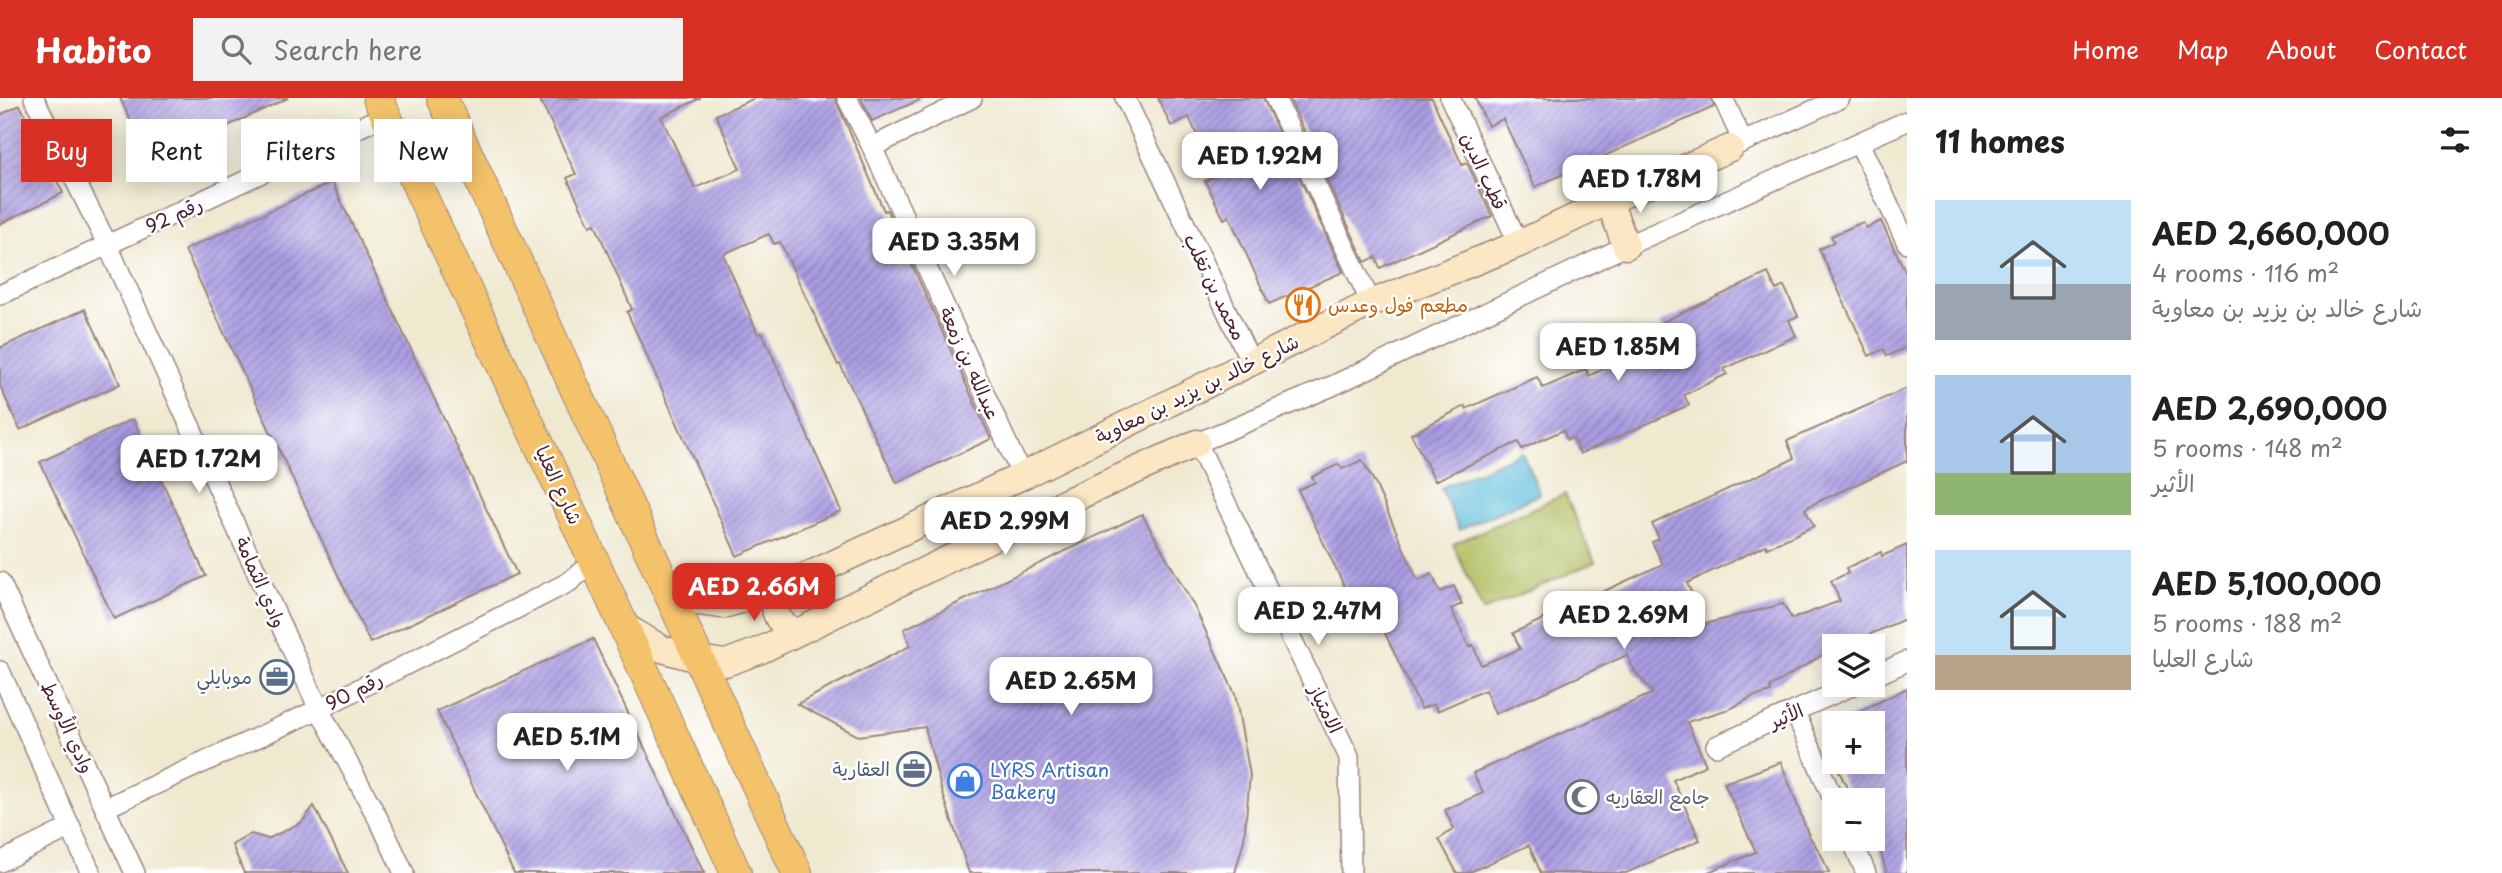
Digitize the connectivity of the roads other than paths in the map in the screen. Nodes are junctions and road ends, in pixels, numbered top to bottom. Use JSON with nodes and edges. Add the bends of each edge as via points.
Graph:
{"nodes":[{"id":1,"x":34,"y":98,"type":"edge"},
{"id":2,"x":442,"y":98,"type":"edge"},
{"id":3,"x":847,"y":98,"type":"edge"},
{"id":4,"x":972,"y":98,"type":"edge"},
{"id":5,"x":1125,"y":98,"type":"edge"},
{"id":6,"x":1275,"y":98,"type":"edge"},
{"id":7,"x":1450,"y":98,"type":"edge"},
{"id":8,"x":1723,"y":98,"type":"edge"},
{"id":9,"x":1840,"y":98,"type":"edge"},
{"id":10,"x":382,"y":106,"type":"edge"},
{"id":11,"x":1907,"y":121,"type":"edge"},
{"id":12,"x":1859,"y":143,"type":"junction"},
{"id":13,"x":1736,"y":145,"type":"junction"},
{"id":14,"x":872,"y":146,"type":"junction"},
{"id":15,"x":1609,"y":201,"type":"junction"},
{"id":16,"x":1907,"y":243,"type":"edge"},
{"id":17,"x":1519,"y":244,"type":"junction"},
{"id":18,"x":108,"y":246,"type":"junction"},
{"id":19,"x":1626,"y":246,"type":"junction"},
{"id":20,"x":0,"y":295,"type":"edge"},
{"id":21,"x":1371,"y":303,"type":"junction"},
{"id":22,"x":1251,"y":362,"type":"junction"},
{"id":23,"x":1197,"y":443,"type":"junction"},
{"id":24,"x":1022,"y":475,"type":"junction"},
{"id":25,"x":594,"y":561,"type":"junction"},
{"id":26,"x":0,"y":582,"type":"edge"},
{"id":27,"x":779,"y":589,"type":"junction"},
{"id":28,"x":667,"y":591,"type":"junction"},
{"id":29,"x":622,"y":625,"type":"junction"},
{"id":30,"x":795,"y":632,"type":"junction"},
{"id":31,"x":698,"y":659,"type":"junction"},
{"id":32,"x":1907,"y":661,"type":"edge"},
{"id":33,"x":0,"y":671,"type":"edge"},
{"id":34,"x":1885,"y":671,"type":"edge"},
{"id":35,"x":1828,"y":697,"type":"edge"},
{"id":36,"x":319,"y":709,"type":"junction"},
{"id":37,"x":1795,"y":712,"type":"junction"},
{"id":38,"x":1716,"y":746,"type":"dead end"},
{"id":39,"x":1828,"y":788,"type":"edge"},
{"id":40,"x":106,"y":808,"type":"junction"},
{"id":41,"x":71,"y":827,"type":"junction"},
{"id":42,"x":1857,"y":851,"type":"edge"},
{"id":43,"x":0,"y":862,"type":"edge"},
{"id":44,"x":91,"y":873,"type":"edge"},
{"id":45,"x":135,"y":873,"type":"edge"},
{"id":46,"x":404,"y":873,"type":"edge"},
{"id":47,"x":736,"y":873,"type":"edge"},
{"id":48,"x":797,"y":873,"type":"edge"},
{"id":49,"x":1351,"y":873,"type":"edge"},
{"id":50,"x":1866,"y":873,"type":"edge"}],
"edges":[{"from":1,"to":18,"type":"street","name":"وادي الثمامة"},
{"from":2,"to":28,"type":"main road"},
{"from":3,"to":14,"type":"street","name":"عبدالله بن زمعة"},
{"from":4,"to":14,"type":"street"},
{"from":5,"to":22,"type":"street","name":"محمد بن تغلب"},
{"from":6,"to":21,"type":"street"},
{"from":7,"to":17,"type":"street","name":"قطب الدين"},
{"from":8,"to":13,"type":"street"},
{"from":9,"to":13,"type":"street","name":"شارع خالد بن يزيد بن معاوية"},
{"from":10,"to":18,"type":"street","name":"رقم 92"},
{"from":10,"to":25,"type":"main road","name":"شارع العليا"},
{"from":11,"to":12,"type":"street"},
{"from":12,"to":16,"type":"street"},
{"from":12,"to":19,"type":"street"},
{"from":13,"to":15,"type":"main road","name":"شارع خالد بن يزيد بن معاوية"},
{"from":14,"to":24,"type":"street","name":"عبدالله بن زمعة"},
{"from":15,"to":17,"type":"main road","name":"شارع خالد بن يزيد بن معاوية"},
{"from":15,"to":19,"type":"main road"},
{"from":17,"to":21,"type":"main road","name":"شارع خالد بن يزيد بن معاوية"},
{"from":18,"to":20,"type":"street","name":"رقم 92"},
{"from":18,"to":36,"type":"street","name":"وادي الثمامة"},
{"from":19,"to":23,"type":"street","via":[[1332,386]]},
{"from":21,"to":22,"type":"main road","name":"شارع خالد بن يزيد بن معاوية"},
{"from":22,"to":24,"type":"main road","name":"شارع خالد بن يزيد بن معاوية"},
{"from":23,"to":30,"type":"main road"},
{"from":23,"to":49,"type":"street","name":"الامتياز","via":[[1349,757]]},
{"from":24,"to":27,"type":"main road","name":"شارع خالد بن يزيد بن معاوية"},
{"from":25,"to":29,"type":"main road","name":"شارع العليا"},
{"from":25,"to":36,"type":"street","name":"رقم 90","via":[[569,582]]},
{"from":26,"to":40,"type":"street","name":"وادي الأوسط"},
{"from":27,"to":28,"type":"main road","name":"شارع خالد بن يزيد بن معاوية","via":[[723,605],[692,601]]},
{"from":27,"to":30,"type":"main road","via":[[776,615]]},
{"from":28,"to":31,"type":"main road"},
{"from":29,"to":31,"type":"main road","via":[[662,649]]},
{"from":29,"to":47,"type":"main road","name":"شارع العليا"},
{"from":30,"to":31,"type":"main road","via":[[726,663]]},
{"from":31,"to":48,"type":"main road"},
{"from":32,"to":34,"type":"street"},
{"from":33,"to":41,"type":"street","name":"وادي الأوسط"},
{"from":35,"to":37,"type":"street","name":"الأثير"},
{"from":36,"to":40,"type":"street","name":"رقم 90"},
{"from":36,"to":46,"type":"street","name":"وادي الثمامة"},
{"from":37,"to":38,"type":"street","name":"الأثير"},
{"from":37,"to":39,"type":"street"},
{"from":40,"to":45,"type":"street","name":"وادي الأوسط"},
{"from":41,"to":43,"type":"street"},
{"from":41,"to":44,"type":"street","name":"وادي الأوسط"},
{"from":42,"to":50,"type":"street"}]}
